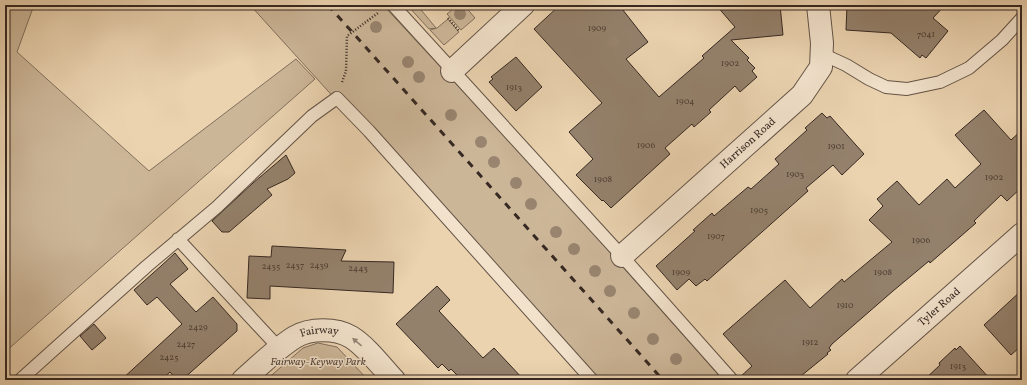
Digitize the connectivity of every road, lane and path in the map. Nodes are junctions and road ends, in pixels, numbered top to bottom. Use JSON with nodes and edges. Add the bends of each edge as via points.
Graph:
{"nodes":[{"id":1,"x":523,"y":5,"type":"edge"},
{"id":2,"x":818,"y":5,"type":"edge"},
{"id":3,"x":388,"y":7,"type":"edge"},
{"id":4,"x":448,"y":18,"type":"dead end"},
{"id":5,"x":1022,"y":18,"type":"edge"},
{"id":6,"x":459,"y":31,"type":"dead end"},
{"id":7,"x":822,"y":54,"type":"junction"},
{"id":8,"x":452,"y":71,"type":"junction"},
{"id":9,"x":337,"y":98,"type":"junction"},
{"id":10,"x":1022,"y":234,"type":"edge"},
{"id":11,"x":178,"y":239,"type":"junction"},
{"id":12,"x":622,"y":256,"type":"junction"},
{"id":13,"x":280,"y":349,"type":"junction"},
{"id":14,"x":20,"y":380,"type":"edge"},
{"id":15,"x":243,"y":380,"type":"edge"},
{"id":16,"x":394,"y":380,"type":"edge"},
{"id":17,"x":592,"y":380,"type":"edge"},
{"id":18,"x":732,"y":380,"type":"edge"},
{"id":19,"x":857,"y":380,"type":"edge"}],
"edges":[{"from":1,"to":8,"type":"street"},
{"from":2,"to":7,"type":"street","name":"Harrison Road"},
{"from":3,"to":8,"type":"lane"},
{"from":3,"to":9,"type":"path","via":[[347,36],[346,71]]},
{"from":4,"to":6,"type":"path"},
{"from":5,"to":7,"type":"lane","via":[[1002,40],[969,68],[940,82],[907,89],[886,87]]},
{"from":7,"to":12,"type":"street","name":"Harrison Road","via":[[821,68],[802,95]]},
{"from":8,"to":12,"type":"lane"},
{"from":9,"to":11,"type":"lane","via":[[312,116],[217,207]]},
{"from":9,"to":17,"type":"lane"},
{"from":10,"to":19,"type":"street","name":"Tyler Road"},
{"from":11,"to":13,"type":"lane"},
{"from":11,"to":14,"type":"lane"},
{"from":12,"to":18,"type":"lane"},
{"from":13,"to":15,"type":"street","name":"Fairway"},
{"from":16,"to":13,"type":"street","name":"Fairway","one_way":true,"via":[[360,344],[337,331],[310,331],[295,337]]}]}
